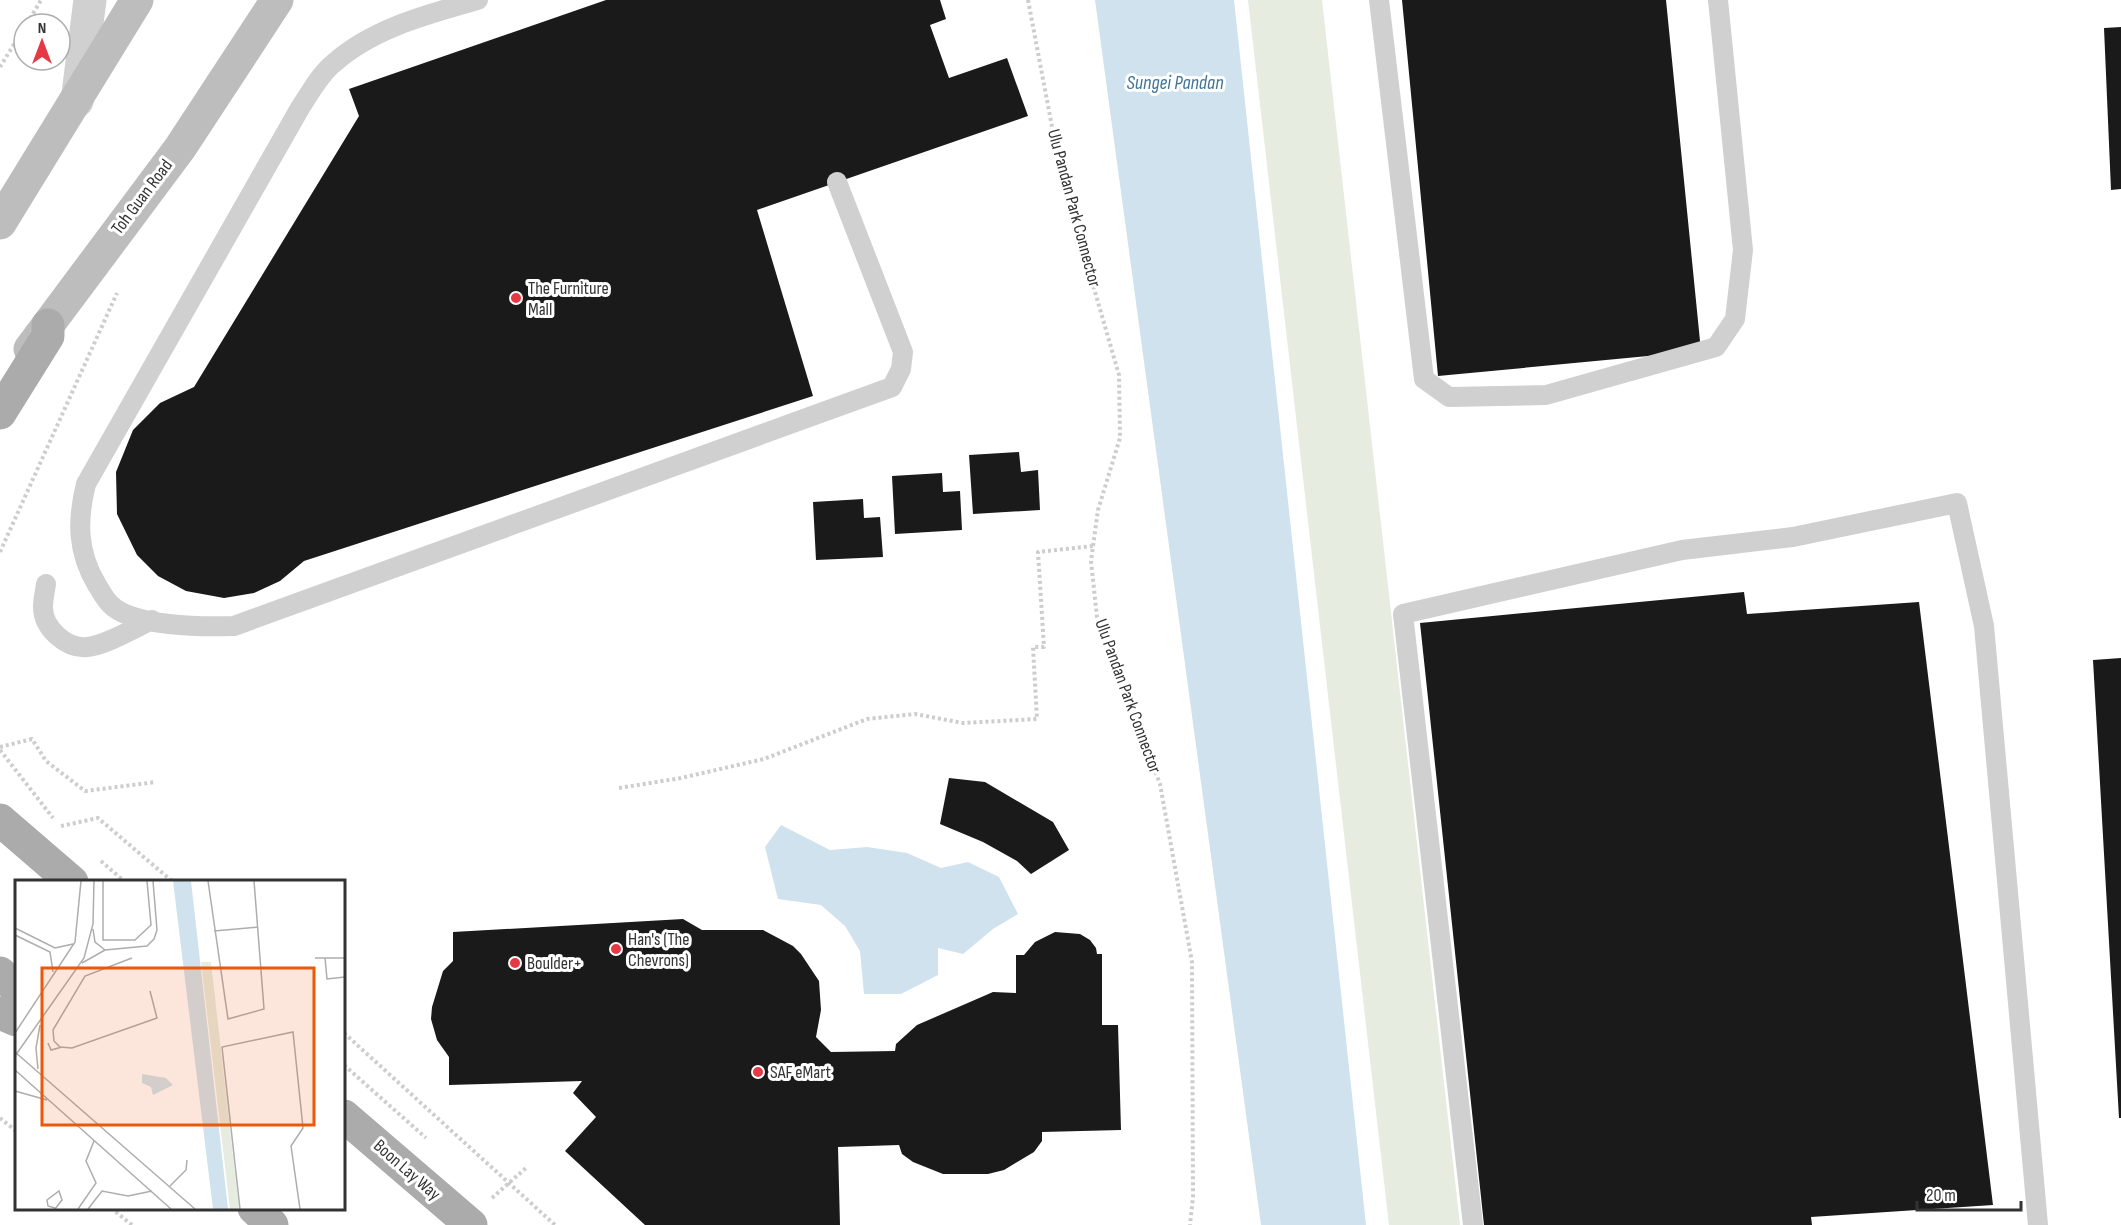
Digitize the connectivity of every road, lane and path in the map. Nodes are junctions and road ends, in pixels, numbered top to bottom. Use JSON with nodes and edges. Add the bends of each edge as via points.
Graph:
{"nodes":[{"id":1,"x":90,"y":0,"type":"edge"},
{"id":2,"x":137,"y":0,"type":"edge"},
{"id":3,"x":277,"y":0,"type":"edge"},
{"id":4,"x":478,"y":0,"type":"edge"},
{"id":5,"x":1028,"y":0,"type":"edge"},
{"id":6,"x":1378,"y":0,"type":"edge"},
{"id":7,"x":1718,"y":0,"type":"edge"},
{"id":8,"x":12,"y":48,"type":"edge"},
{"id":9,"x":0,"y":67,"type":"edge"},
{"id":10,"x":77,"y":101,"type":"junction"},
{"id":11,"x":837,"y":182,"type":"dead end"},
{"id":12,"x":0,"y":223,"type":"edge"},
{"id":13,"x":118,"y":291,"type":"dead end"},
{"id":14,"x":48,"y":325,"type":"junction"},
{"id":15,"x":0,"y":388,"type":"edge"},
{"id":16,"x":0,"y":413,"type":"edge"},
{"id":17,"x":1093,"y":546,"type":"junction"},
{"id":18,"x":0,"y":552,"type":"edge"},
{"id":19,"x":46,"y":584,"type":"dead end"},
{"id":20,"x":152,"y":620,"type":"junction"},
{"id":21,"x":0,"y":748,"type":"edge"},
{"id":22,"x":156,"y":782,"type":"dead end"},
{"id":23,"x":619,"y":788,"type":"dead end"},
{"id":24,"x":0,"y":820,"type":"edge"},
{"id":25,"x":60,"y":826,"type":"junction"},
{"id":26,"x":68,"y":833,"type":"dead end"},
{"id":27,"x":99,"y":860,"type":"dead end"},
{"id":28,"x":70,"y":880,"type":"edge"},
{"id":29,"x":123,"y":880,"type":"edge"},
{"id":30,"x":171,"y":880,"type":"edge"},
{"id":31,"x":0,"y":973,"type":"edge"},
{"id":32,"x":15,"y":987,"type":"edge"},
{"id":33,"x":0,"y":1012,"type":"edge"},
{"id":34,"x":15,"y":1020,"type":"edge"},
{"id":35,"x":345,"y":1034,"type":"edge"},
{"id":36,"x":345,"y":1117,"type":"edge"},
{"id":37,"x":0,"y":1118,"type":"edge"},
{"id":38,"x":15,"y":1130,"type":"edge"},
{"id":39,"x":527,"y":1167,"type":"dead end"},
{"id":40,"x":508,"y":1182,"type":"junction"},
{"id":41,"x":492,"y":1198,"type":"dead end"},
{"id":42,"x":112,"y":1210,"type":"edge"},
{"id":43,"x":255,"y":1210,"type":"edge"},
{"id":44,"x":132,"y":1225,"type":"edge"},
{"id":45,"x":272,"y":1225,"type":"edge"},
{"id":46,"x":471,"y":1225,"type":"edge"},
{"id":47,"x":555,"y":1225,"type":"edge"},
{"id":48,"x":1191,"y":1225,"type":"edge"},
{"id":49,"x":1473,"y":1225,"type":"edge"},
{"id":50,"x":2038,"y":1225,"type":"edge"}],
"edges":[{"from":1,"to":10,"type":"street"},
{"from":2,"to":10,"type":"main road"},
{"from":3,"to":14,"type":"main road","name":"Toh Guan Road","via":[[180,148]]},
{"from":4,"to":20,"type":"lane","via":[[420,17],[357,45],[332,64],[300,108],[86,484],[79,512],[79,540],[90,574],[111,605]]},
{"from":5,"to":17,"type":"path","name":"Ulu Pandan Park Connector","via":[[1061,174],[1119,375],[1120,438],[1098,510]]},
{"from":6,"to":7,"type":"lane","via":[[1424,379],[1449,397],[1546,395],[1716,347],[1735,319],[1743,250]]},
{"from":8,"to":9,"type":"path"},
{"from":10,"to":12,"type":"main road"},
{"from":11,"to":20,"type":"lane","via":[[903,352],[892,387],[234,626],[194,628]]},
{"from":13,"to":18,"type":"path"},
{"from":14,"to":15,"type":"main road","name":"Toh Guan Road"},
{"from":14,"to":16,"type":"main road","via":[[48,336]]},
{"from":17,"to":23,"type":"path","via":[[1038,552],[1044,647],[1033,647],[1037,718],[963,723],[915,714],[867,718],[764,759]]},
{"from":17,"to":48,"type":"path","name":"Ulu Pandan Park Connector","via":[[1090,561],[1097,617],[1160,784],[1192,962]]},
{"from":19,"to":20,"type":"lane","via":[[46,622],[55,634],[70,643],[87,647]]},
{"from":21,"to":22,"type":"path","via":[[32,739],[46,761],[85,791]]},
{"from":21,"to":25,"type":"path"},
{"from":24,"to":28,"type":"main road"},
{"from":25,"to":26,"type":"path"},
{"from":25,"to":30,"type":"path","via":[[98,818]]},
{"from":27,"to":29,"type":"path"},
{"from":31,"to":32,"type":"main road"},
{"from":33,"to":34,"type":"main road"},
{"from":35,"to":40,"type":"path"},
{"from":36,"to":46,"type":"main road","name":"Boon Lay Way"},
{"from":37,"to":38,"type":"path"},
{"from":39,"to":40,"type":"path"},
{"from":40,"to":41,"type":"path"},
{"from":40,"to":47,"type":"path"},
{"from":42,"to":44,"type":"path"},
{"from":43,"to":45,"type":"main road"},
{"from":49,"to":50,"type":"lane","via":[[1403,614],[1682,550],[1793,537],[1957,503],[1984,626]]}]}
